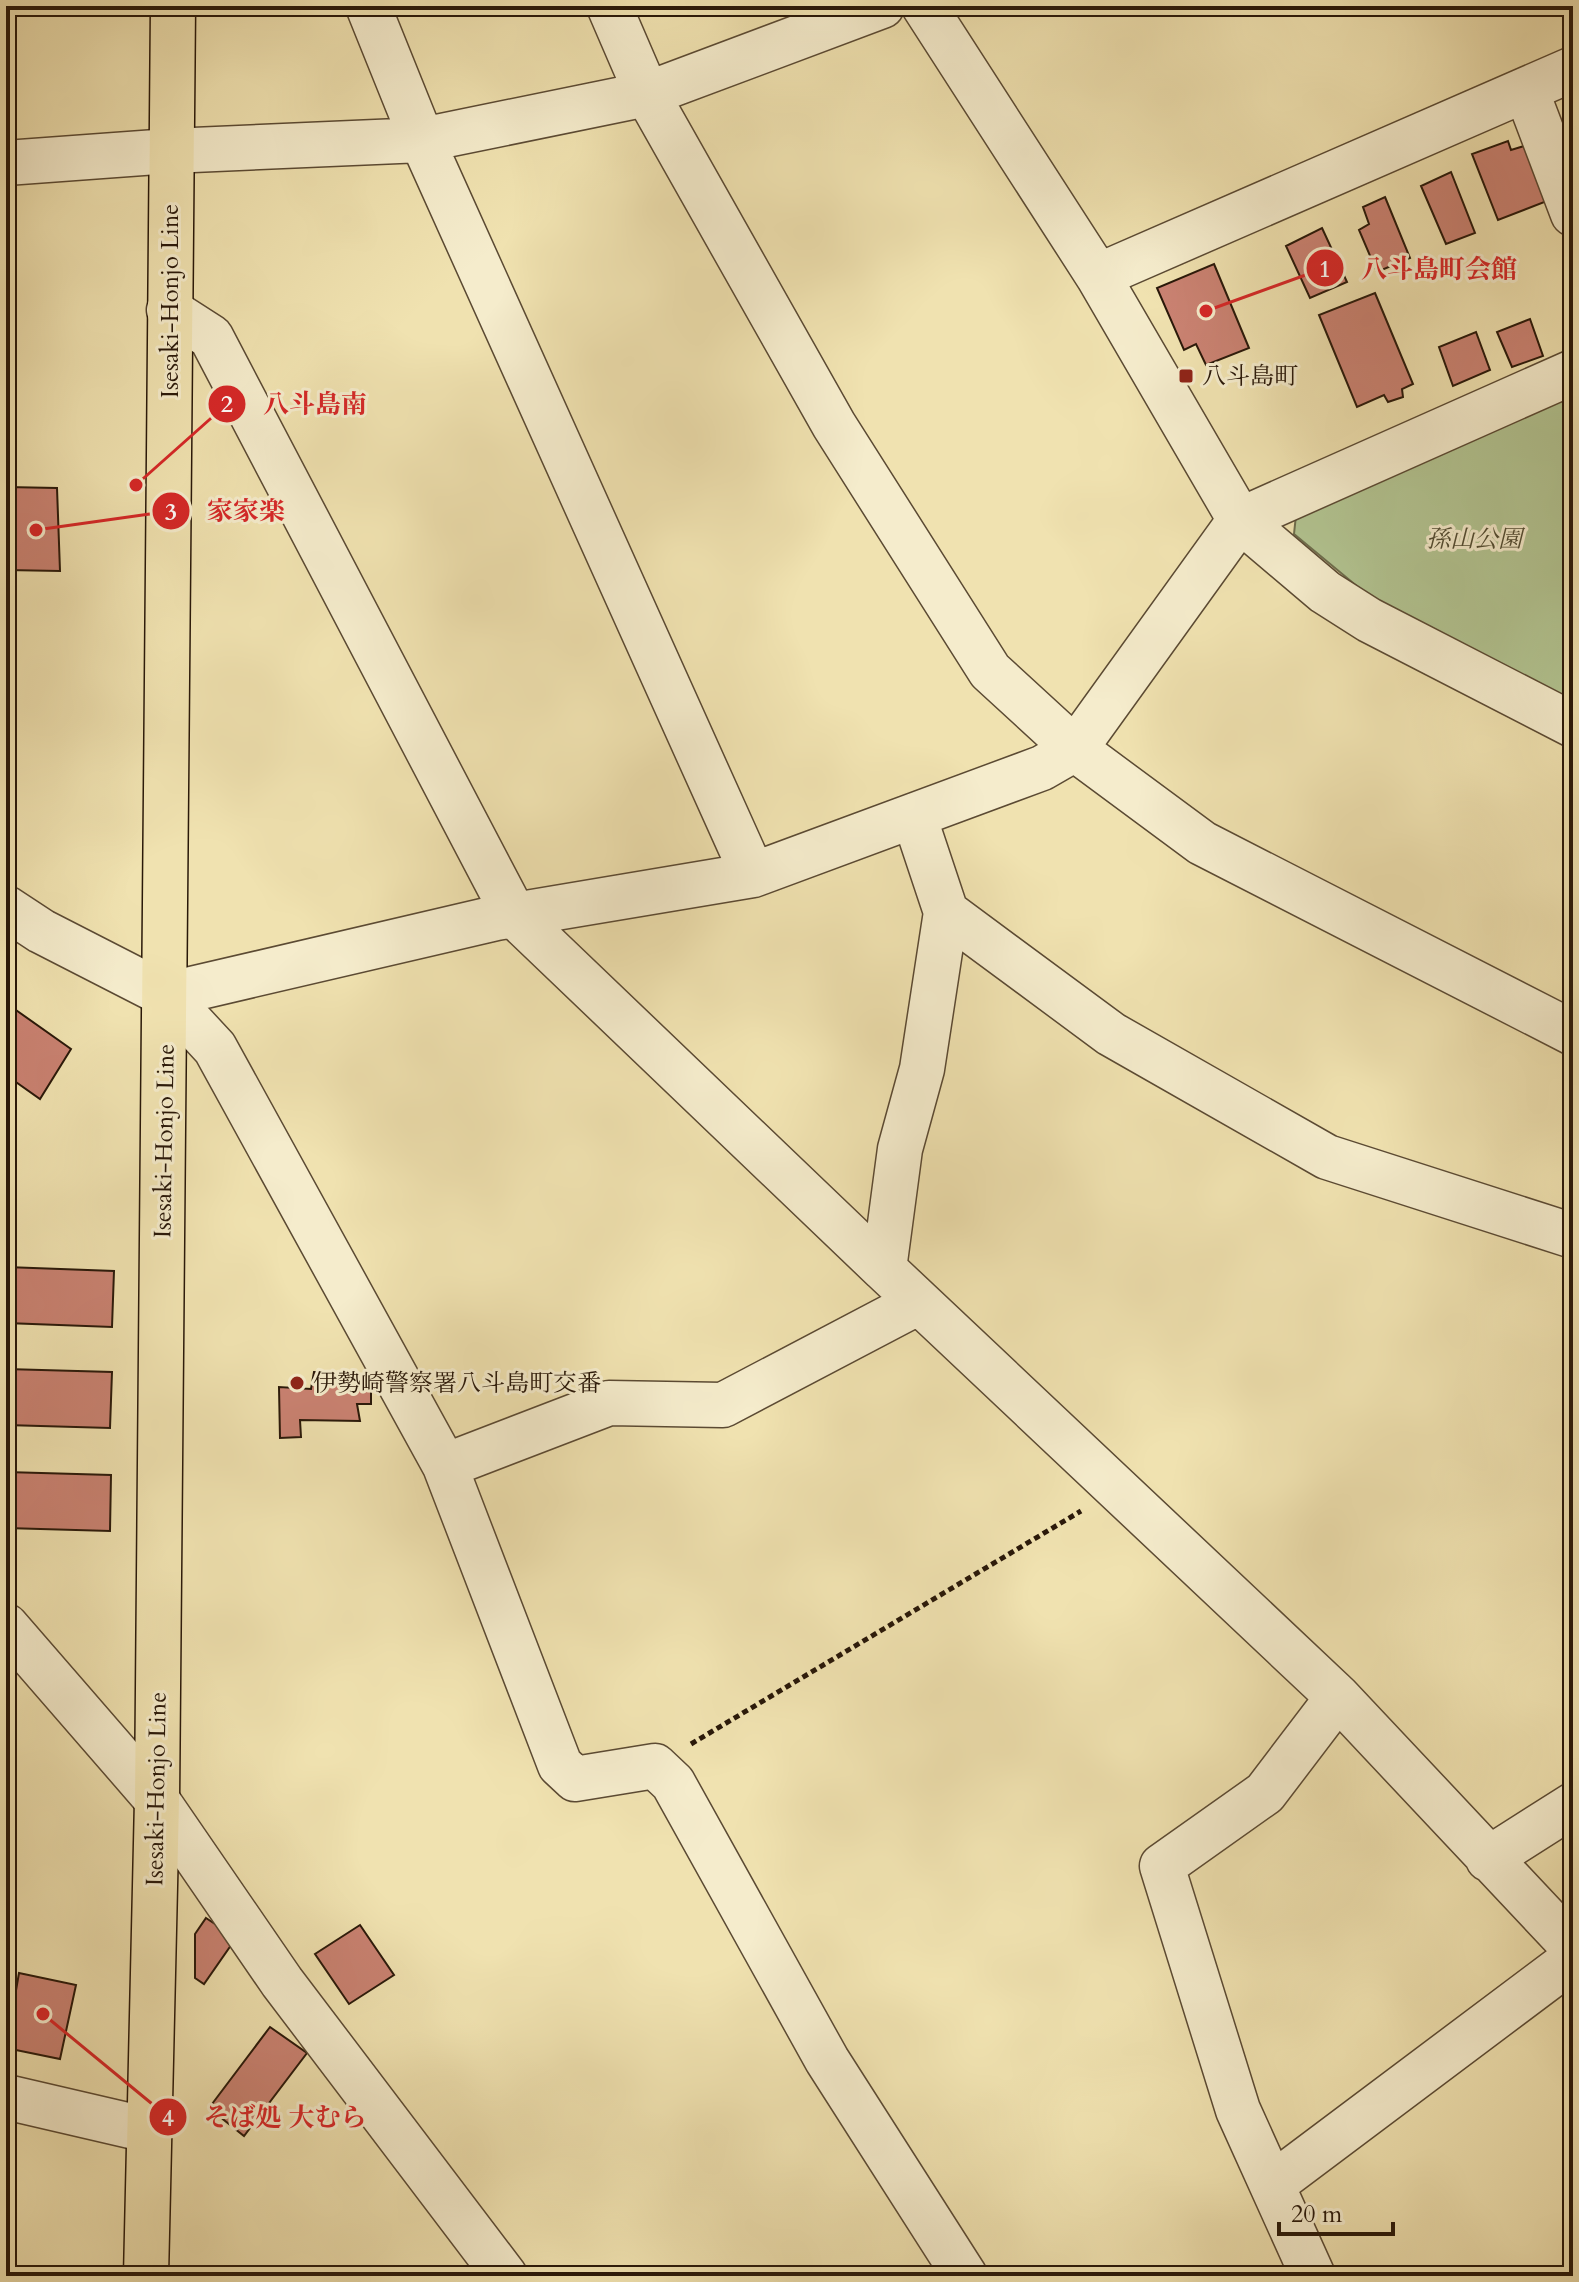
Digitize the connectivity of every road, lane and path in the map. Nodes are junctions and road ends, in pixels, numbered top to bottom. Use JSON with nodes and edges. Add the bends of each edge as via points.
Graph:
{"nodes":[{"id":1,"x":173,"y":6,"type":"edge"},
{"id":2,"x":368,"y":6,"type":"edge"},
{"id":3,"x":609,"y":6,"type":"edge"},
{"id":4,"x":882,"y":6,"type":"edge"},
{"id":5,"x":924,"y":6,"type":"edge"},
{"id":6,"x":1573,"y":69,"type":"edge"},
{"id":7,"x":1526,"y":90,"type":"junction"},
{"id":8,"x":647,"y":94,"type":"junction"},
{"id":9,"x":422,"y":140,"type":"junction"},
{"id":10,"x":170,"y":151,"type":"junction"},
{"id":11,"x":6,"y":163,"type":"edge"},
{"id":12,"x":1573,"y":214,"type":"edge"},
{"id":13,"x":1098,"y":276,"type":"junction"},
{"id":14,"x":169,"y":310,"type":"junction"},
{"id":15,"x":1573,"y":372,"type":"edge"},
{"id":16,"x":1240,"y":520,"type":"junction"},
{"id":17,"x":1573,"y":725,"type":"edge"},
{"id":18,"x":1075,"y":749,"type":"junction"},
{"id":19,"x":914,"y":816,"type":"junction"},
{"id":20,"x":753,"y":875,"type":"junction"},
{"id":21,"x":6,"y":908,"type":"edge"},
{"id":22,"x":946,"y":912,"type":"junction"},
{"id":23,"x":514,"y":915,"type":"junction"},
{"id":24,"x":166,"y":995,"type":"junction"},
{"id":25,"x":1573,"y":1033,"type":"edge"},
{"id":26,"x":1573,"y":1236,"type":"edge"},
{"id":27,"x":884,"y":1269,"type":"junction"},
{"id":28,"x":919,"y":1302,"type":"junction"},
{"id":29,"x":445,"y":1466,"type":"junction"},
{"id":30,"x":1116,"y":1490,"type":"junction"},
{"id":31,"x":6,"y":1626,"type":"edge"},
{"id":32,"x":1338,"y":1697,"type":"junction"},
{"id":33,"x":655,"y":1766,"type":"junction"},
{"id":34,"x":157,"y":1800,"type":"junction"},
{"id":35,"x":1573,"y":1805,"type":"edge"},
{"id":36,"x":1488,"y":1859,"type":"junction"},
{"id":37,"x":1573,"y":1947,"type":"edge"},
{"id":38,"x":1573,"y":1959,"type":"edge"},
{"id":39,"x":6,"y":2097,"type":"edge"},
{"id":40,"x":148,"y":2130,"type":"junction"},
{"id":41,"x":1272,"y":2185,"type":"junction"},
{"id":42,"x":146,"y":2276,"type":"edge"},
{"id":43,"x":505,"y":2276,"type":"edge"},
{"id":44,"x":965,"y":2276,"type":"edge"},
{"id":45,"x":1313,"y":2276,"type":"edge"}],
"edges":[{"from":1,"to":10,"type":"main road","name":"Isesaki-Honjo Line"},
{"from":2,"to":9,"type":"street"},
{"from":3,"to":8,"type":"street"},
{"from":4,"to":8,"type":"street"},
{"from":5,"to":13,"type":"street"},
{"from":6,"to":7,"type":"street"},
{"from":7,"to":12,"type":"street"},
{"from":7,"to":13,"type":"street"},
{"from":8,"to":9,"type":"street"},
{"from":8,"to":18,"type":"street","via":[[834,425],[990,671]]},
{"from":9,"to":10,"type":"street"},
{"from":9,"to":20,"type":"street"},
{"from":10,"to":11,"type":"street"},
{"from":10,"to":14,"type":"main road","name":"Isesaki-Honjo Line"},
{"from":13,"to":16,"type":"street"},
{"from":14,"to":23,"type":"street","via":[[211,337]]},
{"from":14,"to":24,"type":"main road","name":"Isesaki-Honjo Line"},
{"from":15,"to":16,"type":"street"},
{"from":16,"to":17,"type":"street","via":[[1325,592],[1369,620]]},
{"from":16,"to":18,"type":"street"},
{"from":18,"to":19,"type":"street","via":[[1042,768]]},
{"from":18,"to":25,"type":"street","via":[[1202,843]]},
{"from":19,"to":20,"type":"street"},
{"from":19,"to":22,"type":"street"},
{"from":20,"to":23,"type":"street"},
{"from":21,"to":24,"type":"street"},
{"from":22,"to":26,"type":"street","via":[[1111,1034],[1327,1157]]},
{"from":22,"to":27,"type":"street","via":[[922,1069],[900,1149]]},
{"from":23,"to":24,"type":"street"},
{"from":23,"to":27,"type":"street"},
{"from":24,"to":29,"type":"street","via":[[215,1048]]},
{"from":24,"to":34,"type":"main road","name":"Isesaki-Honjo Line"},
{"from":27,"to":28,"type":"street"},
{"from":28,"to":29,"type":"street","via":[[723,1405],[609,1403]]},
{"from":28,"to":30,"type":"street"},
{"from":29,"to":33,"type":"street","via":[[560,1765],[575,1779]]},
{"from":30,"to":32,"type":"street"},
{"from":30,"to":33,"type":"path"},
{"from":31,"to":34,"type":"street"},
{"from":32,"to":36,"type":"street"},
{"from":32,"to":41,"type":"street","via":[[1265,1793],[1162,1866],[1238,2110]]},
{"from":33,"to":44,"type":"street","via":[[673,1783],[827,2060]]},
{"from":34,"to":40,"type":"main road","name":"Isesaki-Honjo Line"},
{"from":34,"to":43,"type":"street","via":[[282,1982]]},
{"from":35,"to":36,"type":"street"},
{"from":36,"to":37,"type":"street"},
{"from":38,"to":41,"type":"street"},
{"from":39,"to":40,"type":"street"},
{"from":40,"to":42,"type":"main road","name":"Isesaki-Honjo Line"},
{"from":41,"to":45,"type":"street"}]}
